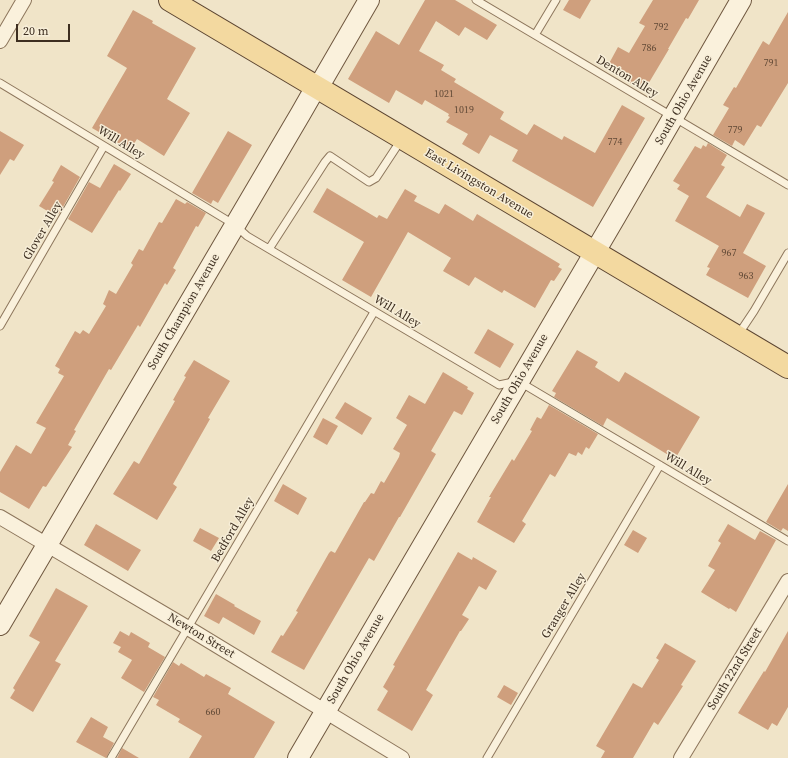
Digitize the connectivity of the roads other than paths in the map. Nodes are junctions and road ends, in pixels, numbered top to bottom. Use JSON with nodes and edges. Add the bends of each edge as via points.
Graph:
{"nodes":[{"id":1,"x":24,"y":0,"type":"edge"},
{"id":2,"x":369,"y":0,"type":"edge"},
{"id":3,"x":476,"y":0,"type":"edge"},
{"id":4,"x":556,"y":0,"type":"edge"},
{"id":5,"x":741,"y":0,"type":"edge"},
{"id":6,"x":175,"y":1,"type":"edge"},
{"id":7,"x":535,"y":35,"type":"junction"},
{"id":8,"x":0,"y":41,"type":"edge"},
{"id":9,"x":0,"y":83,"type":"edge"},
{"id":10,"x":317,"y":88,"type":"junction"},
{"id":11,"x":673,"y":117,"type":"junction"},
{"id":12,"x":402,"y":138,"type":"junction"},
{"id":13,"x":104,"y":146,"type":"junction"},
{"id":14,"x":788,"y":185,"type":"edge"},
{"id":15,"x":236,"y":224,"type":"junction"},
{"id":16,"x":269,"y":249,"type":"junction"},
{"id":17,"x":594,"y":252,"type":"junction"},
{"id":18,"x":788,"y":254,"type":"edge"},
{"id":19,"x":374,"y":312,"type":"junction"},
{"id":20,"x":0,"y":326,"type":"edge"},
{"id":21,"x":737,"y":337,"type":"junction"},
{"id":22,"x":788,"y":367,"type":"edge"},
{"id":23,"x":518,"y":381,"type":"junction"},
{"id":24,"x":660,"y":465,"type":"junction"},
{"id":25,"x":0,"y":517,"type":"edge"},
{"id":26,"x":788,"y":541,"type":"edge"},
{"id":27,"x":47,"y":544,"type":"junction"},
{"id":28,"x":788,"y":581,"type":"edge"},
{"id":29,"x":0,"y":625,"type":"edge"},
{"id":30,"x":188,"y":628,"type":"junction"},
{"id":31,"x":325,"y":712,"type":"junction"},
{"id":32,"x":111,"y":758,"type":"edge"},
{"id":33,"x":298,"y":758,"type":"edge"},
{"id":34,"x":402,"y":758,"type":"edge"},
{"id":35,"x":487,"y":758,"type":"edge"},
{"id":36,"x":682,"y":758,"type":"edge"}],
"edges":[{"from":1,"to":8,"type":"street"},
{"from":2,"to":10,"type":"street","name":"South Champion Avenue"},
{"from":3,"to":7,"type":"lane","name":"Denton Alley"},
{"from":4,"to":7,"type":"lane"},
{"from":5,"to":11,"type":"street","name":"South Ohio Avenue"},
{"from":6,"to":10,"type":"main road","name":"East Livingston Avenue"},
{"from":7,"to":11,"type":"lane","name":"Denton Alley"},
{"from":9,"to":13,"type":"lane","name":"Will Alley"},
{"from":10,"to":12,"type":"main road","name":"East Livingston Avenue"},
{"from":10,"to":15,"type":"street","name":"South Champion Avenue"},
{"from":11,"to":14,"type":"lane","name":"Denton Alley"},
{"from":11,"to":17,"type":"street","name":"South Ohio Avenue"},
{"from":12,"to":16,"type":"lane","via":[[376,178],[369,182],[330,156]]},
{"from":12,"to":17,"type":"main road","name":"East Livingston Avenue"},
{"from":13,"to":15,"type":"lane","name":"Will Alley"},
{"from":13,"to":20,"type":"lane","name":"Glover Alley"},
{"from":15,"to":16,"type":"lane","name":"Will Alley","via":[[247,236]]},
{"from":15,"to":27,"type":"street","name":"South Champion Avenue"},
{"from":16,"to":19,"type":"lane","name":"Will Alley"},
{"from":17,"to":21,"type":"main road","name":"East Livingston Avenue"},
{"from":17,"to":23,"type":"street","name":"South Ohio Avenue"},
{"from":18,"to":21,"type":"lane"},
{"from":19,"to":23,"type":"lane","name":"Will Alley","via":[[499,386]]},
{"from":19,"to":30,"type":"lane","name":"Bedford Alley"},
{"from":21,"to":22,"type":"main road","name":"East Livingston Avenue"},
{"from":23,"to":24,"type":"lane","name":"Will Alley"},
{"from":23,"to":31,"type":"street","name":"South Ohio Avenue"},
{"from":24,"to":26,"type":"lane","name":"Will Alley"},
{"from":24,"to":35,"type":"lane","name":"Granger Alley"},
{"from":25,"to":27,"type":"street","name":"Newton Street"},
{"from":27,"to":29,"type":"street","name":"South Champion Avenue"},
{"from":27,"to":30,"type":"street","name":"Newton Street"},
{"from":28,"to":36,"type":"street","name":"South 22nd Street"},
{"from":30,"to":31,"type":"street","name":"Newton Street"},
{"from":30,"to":32,"type":"lane","name":"Bedford Alley"},
{"from":31,"to":33,"type":"street","name":"South Ohio Avenue"},
{"from":31,"to":34,"type":"street","name":"Newton Street"}]}
